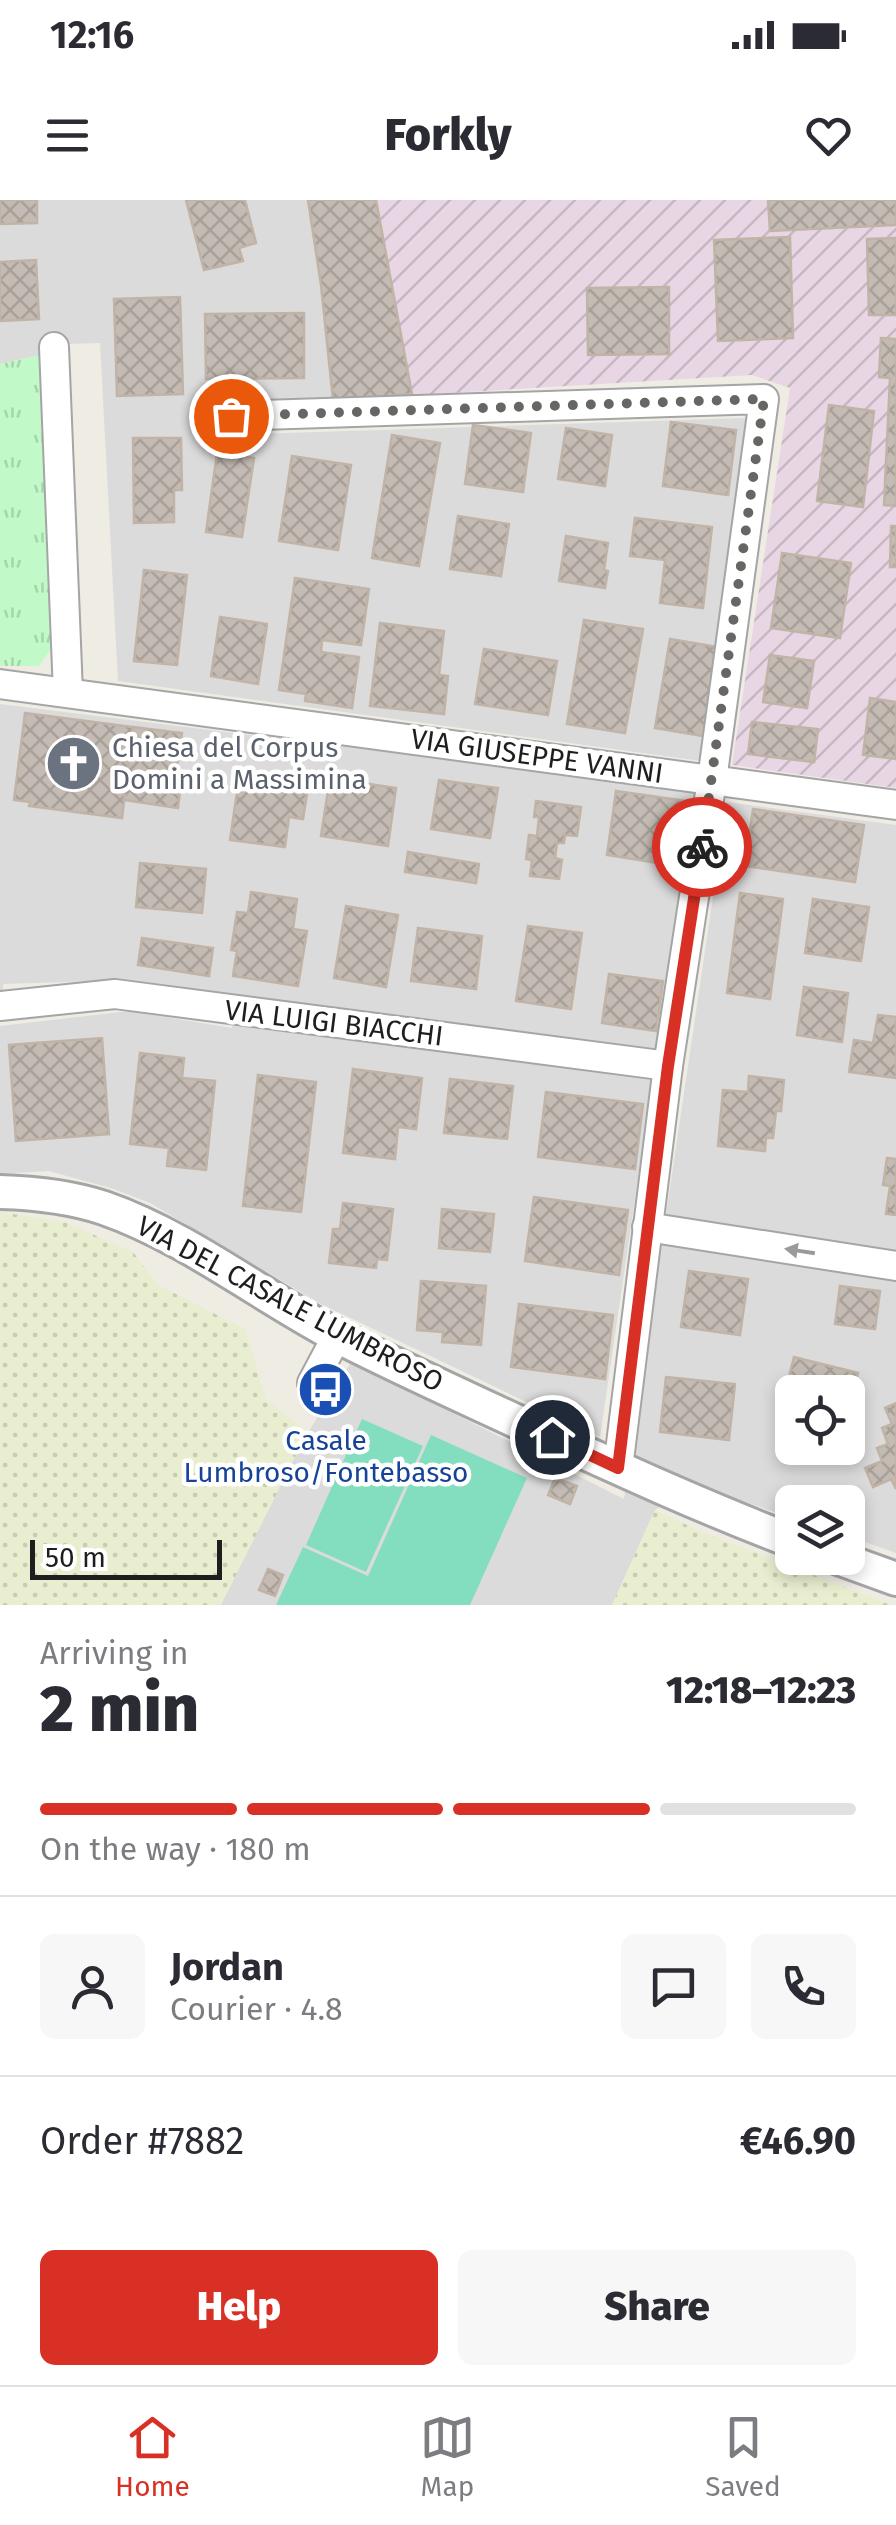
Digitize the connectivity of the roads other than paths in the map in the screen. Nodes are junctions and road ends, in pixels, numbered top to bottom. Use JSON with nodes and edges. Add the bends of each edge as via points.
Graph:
{"nodes":[{"id":1,"x":54,"y":347,"type":"dead end"},
{"id":2,"x":231,"y":416,"type":"dead end"},
{"id":3,"x":0,"y":684,"type":"edge"},
{"id":4,"x":68,"y":693,"type":"junction"},
{"id":5,"x":712,"y":780,"type":"junction"},
{"id":6,"x":896,"y":805,"type":"edge"},
{"id":7,"x":0,"y":1006,"type":"edge"},
{"id":8,"x":668,"y":1066,"type":"junction"},
{"id":9,"x":0,"y":1192,"type":"edge"},
{"id":10,"x":647,"y":1226,"type":"junction"},
{"id":11,"x":896,"y":1266,"type":"edge"},
{"id":12,"x":337,"y":1336,"type":"junction"},
{"id":13,"x":312,"y":1384,"type":"dead end"},
{"id":14,"x":618,"y":1468,"type":"junction"},
{"id":15,"x":775,"y":1534,"type":"edge"},
{"id":16,"x":865,"y":1568,"type":"edge"},
{"id":17,"x":896,"y":1579,"type":"edge"}],
"edges":[{"from":1,"to":4,"type":"street"},
{"from":2,"to":5,"type":"street","via":[[764,399]]},
{"from":3,"to":4,"type":"street","name":"VIA GIUSEPPE VANNI"},
{"from":4,"to":5,"type":"street","name":"VIA GIUSEPPE VANNI"},
{"from":5,"to":6,"type":"street","name":"VIA GIUSEPPE VANNI"},
{"from":5,"to":8,"type":"street"},
{"from":7,"to":8,"type":"street","name":"VIA LUIGI BIACCHI","via":[[115,994]]},
{"from":8,"to":10,"type":"street"},
{"from":9,"to":12,"type":"street","name":"VIA DEL CASALE LUMBROSO","via":[[67,1199],[125,1216]]},
{"from":11,"to":10,"type":"street","one_way":true},
{"from":10,"to":14,"type":"street"},
{"from":12,"to":13,"type":"street"},
{"from":12,"to":14,"type":"street","name":"VIA DEL CASALE LUMBROSO"},
{"from":14,"to":15,"type":"street","name":"VIA DEL CASALE LUMBROSO"},
{"from":16,"to":17,"type":"street"}]}
